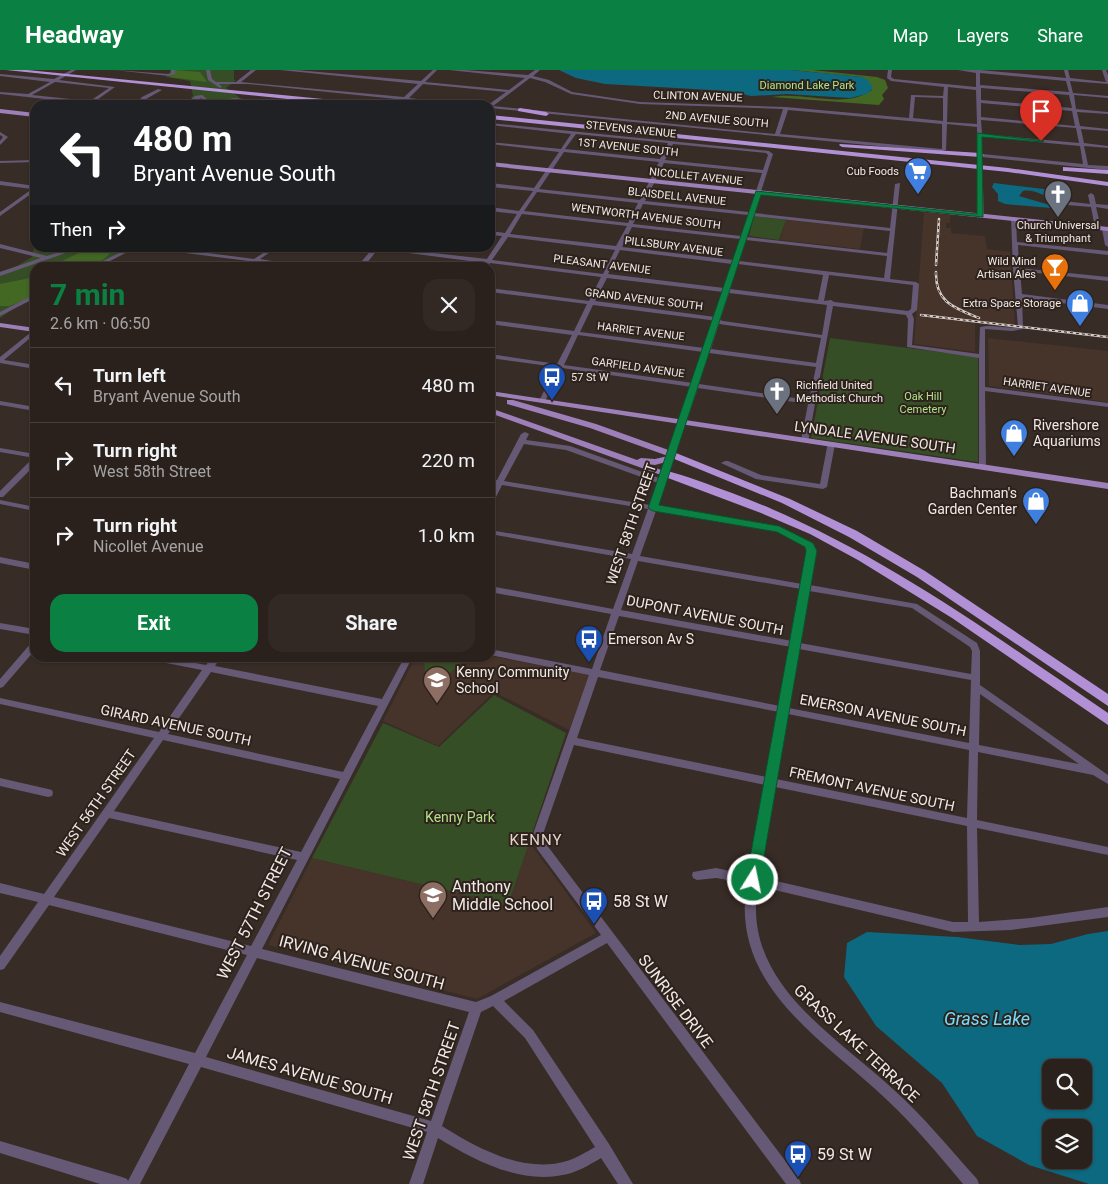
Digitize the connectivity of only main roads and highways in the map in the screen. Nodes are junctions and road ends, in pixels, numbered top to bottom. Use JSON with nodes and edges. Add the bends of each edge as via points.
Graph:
{"nodes":[{"id":1,"x":8,"y":70,"type":"edge"},
{"id":2,"x":51,"y":70,"type":"edge"},
{"id":3,"x":303,"y":94,"type":"junction"},
{"id":4,"x":286,"y":97,"type":"junction"},
{"id":5,"x":373,"y":98,"type":"junction"},
{"id":6,"x":303,"y":100,"type":"edge"},
{"id":7,"x":315,"y":100,"type":"edge"},
{"id":8,"x":380,"y":100,"type":"edge"},
{"id":9,"x":395,"y":100,"type":"edge"},
{"id":10,"x":408,"y":100,"type":"edge"},
{"id":11,"x":520,"y":110,"type":"road end"},
{"id":12,"x":0,"y":111,"type":"edge"},
{"id":13,"x":30,"y":114,"type":"edge"},
{"id":14,"x":495,"y":114,"type":"edge"},
{"id":15,"x":495,"y":118,"type":"edge"},
{"id":16,"x":534,"y":122,"type":"junction"},
{"id":17,"x":495,"y":124,"type":"edge"},
{"id":18,"x":712,"y":134,"type":"junction"},
{"id":19,"x":805,"y":143,"type":"junction"},
{"id":20,"x":750,"y":147,"type":"junction"},
{"id":21,"x":790,"y":151,"type":"junction"},
{"id":22,"x":980,"y":155,"type":"road end"},
{"id":23,"x":495,"y":165,"type":"edge"},
{"id":24,"x":968,"y":165,"type":"junction"},
{"id":25,"x":992,"y":167,"type":"junction"},
{"id":26,"x":1108,"y":172,"type":"edge"},
{"id":27,"x":980,"y":175,"type":"road end"},
{"id":28,"x":1108,"y":179,"type":"edge"},
{"id":29,"x":1076,"y":183,"type":"junction"},
{"id":30,"x":1108,"y":185,"type":"edge"},
{"id":31,"x":1108,"y":192,"type":"edge"},
{"id":32,"x":1103,"y":228,"type":"edge"},
{"id":33,"x":0,"y":323,"type":"edge"},
{"id":34,"x":30,"y":328,"type":"edge"},
{"id":35,"x":495,"y":393,"type":"edge"},
{"id":36,"x":495,"y":398,"type":"edge"},
{"id":37,"x":495,"y":412,"type":"edge"},
{"id":38,"x":618,"y":456,"type":"junction"},
{"id":39,"x":670,"y":456,"type":"junction"},
{"id":40,"x":664,"y":475,"type":"junction"},
{"id":41,"x":727,"y":477,"type":"junction"},
{"id":42,"x":1108,"y":486,"type":"edge"},
{"id":43,"x":1108,"y":702,"type":"edge"},
{"id":44,"x":1108,"y":720,"type":"edge"}],
"edges":[{"from":1,"to":4,"type":"highway"},
{"from":2,"to":3,"type":"highway","via":[[236,85]]},
{"from":3,"to":5,"type":"highway"},
{"from":3,"to":8,"type":"highway"},
{"from":4,"to":6,"type":"highway"},
{"from":4,"to":7,"type":"highway"},
{"from":5,"to":9,"type":"highway"},
{"from":5,"to":10,"type":"highway"},
{"from":11,"to":18,"type":"highway"},
{"from":12,"to":13,"type":"main road"},
{"from":14,"to":18,"type":"highway"},
{"from":15,"to":16,"type":"highway"},
{"from":16,"to":20,"type":"highway"},
{"from":16,"to":24,"type":"highway"},
{"from":17,"to":20,"type":"highway"},
{"from":18,"to":19,"type":"highway"},
{"from":19,"to":22,"type":"highway"},
{"from":19,"to":24,"type":"highway"},
{"from":20,"to":21,"type":"highway"},
{"from":21,"to":24,"type":"highway"},
{"from":21,"to":27,"type":"highway"},
{"from":23,"to":32,"type":"main road","name":"NICOLLET AVENUE"},
{"from":24,"to":25,"type":"highway"},
{"from":25,"to":26,"type":"highway"},
{"from":25,"to":28,"type":"highway"},
{"from":25,"to":29,"type":"highway"},
{"from":25,"to":30,"type":"highway"},
{"from":29,"to":30,"type":"highway"},
{"from":29,"to":31,"type":"highway"},
{"from":33,"to":34,"type":"main road"},
{"from":35,"to":42,"type":"main road","name":"LYNDALE AVENUE SOUTH"},
{"from":36,"to":39,"type":"main road","via":[[593,426]]},
{"from":37,"to":38,"type":"main road"},
{"from":38,"to":39,"type":"main road","via":[[648,462]]},
{"from":38,"to":40,"type":"main road"},
{"from":39,"to":41,"type":"highway"},
{"from":40,"to":41,"type":"highway","via":[[687,467]]},
{"from":40,"to":44,"type":"highway","via":[[770,512],[861,556],[903,580]]},
{"from":41,"to":43,"type":"highway","via":[[853,534],[921,574]]}]}
